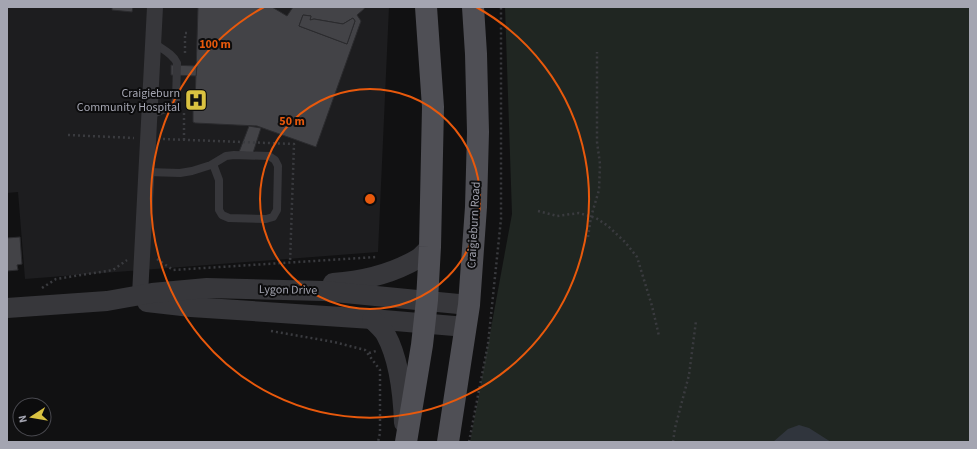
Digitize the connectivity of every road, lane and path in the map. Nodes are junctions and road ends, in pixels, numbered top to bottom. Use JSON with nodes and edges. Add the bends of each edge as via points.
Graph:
{"nodes":[{"id":1,"x":156,"y":7,"type":"edge"},
{"id":2,"x":426,"y":7,"type":"edge"},
{"id":3,"x":473,"y":7,"type":"edge"},
{"id":4,"x":154,"y":43,"type":"junction"},
{"id":5,"x":597,"y":52,"type":"dead end"},
{"id":6,"x":150,"y":115,"type":"junction"},
{"id":7,"x":68,"y":135,"type":"dead end"},
{"id":8,"x":149,"y":138,"type":"junction"},
{"id":9,"x":213,"y":164,"type":"junction"},
{"id":10,"x":147,"y":172,"type":"junction"},
{"id":11,"x":538,"y":211,"type":"dead end"},
{"id":12,"x":591,"y":216,"type":"junction"},
{"id":13,"x":588,"y":237,"type":"dead end"},
{"id":14,"x":430,"y":247,"type":"junction"},
{"id":15,"x":143,"y":255,"type":"junction"},
{"id":16,"x":290,"y":262,"type":"junction"},
{"id":17,"x":388,"y":272,"type":"junction"},
{"id":18,"x":207,"y":288,"type":"junction"},
{"id":19,"x":36,"y":292,"type":"dead end"},
{"id":20,"x":140,"y":295,"type":"junction"},
{"id":21,"x":107,"y":300,"type":"junction"},
{"id":22,"x":427,"y":300,"type":"junction"},
{"id":23,"x":469,"y":305,"type":"junction"},
{"id":24,"x":7,"y":308,"type":"edge"},
{"id":25,"x":372,"y":319,"type":"junction"},
{"id":26,"x":696,"y":320,"type":"dead end"},
{"id":27,"x":425,"y":323,"type":"junction"},
{"id":28,"x":466,"y":327,"type":"junction"},
{"id":29,"x":268,"y":330,"type":"dead end"},
{"id":30,"x":659,"y":336,"type":"dead end"},
{"id":31,"x":378,"y":442,"type":"edge"},
{"id":32,"x":405,"y":442,"type":"edge"},
{"id":33,"x":448,"y":442,"type":"edge"},
{"id":34,"x":673,"y":442,"type":"edge"}],
"edges":[{"from":1,"to":4,"type":"street"},
{"from":2,"to":14,"type":"main road","via":[[433,107]]},
{"from":3,"to":23,"type":"main road","name":"Craigieburn Road","via":[[478,132]]},
{"from":4,"to":6,"type":"street"},
{"from":4,"to":6,"type":"lane","via":[[171,54],[177,63],[176,101],[174,106]]},
{"from":5,"to":12,"type":"path","via":[[597,142],[600,164],[599,190]]},
{"from":6,"to":8,"type":"street"},
{"from":7,"to":8,"type":"path"},
{"from":8,"to":10,"type":"street"},
{"from":8,"to":16,"type":"path","via":[[294,144]]},
{"from":9,"to":9,"type":"lane","via":[[226,156],[234,155],[269,156],[275,160],[278,166],[277,210],[273,217],[229,218],[222,215],[219,210],[219,180]]},
{"from":9,"to":10,"type":"lane","via":[[180,173]]},
{"from":10,"to":15,"type":"street"},
{"from":11,"to":12,"type":"path","via":[[557,216],[579,213]]},
{"from":12,"to":13,"type":"path"},
{"from":12,"to":30,"type":"path","via":[[608,226],[637,257]]},
{"from":14,"to":17,"type":"street","via":[[420,257]]},
{"from":14,"to":22,"type":"main road"},
{"from":15,"to":16,"type":"path","via":[[150,255],[173,270]]},
{"from":15,"to":19,"type":"path","via":[[132,256],[113,270],[56,279]]},
{"from":15,"to":20,"type":"street"},
{"from":16,"to":17,"type":"path","via":[[386,256]]},
{"from":17,"to":18,"type":"street","via":[[350,282],[261,283]]},
{"from":18,"to":20,"type":"street","name":"Lygon Drive"},
{"from":18,"to":22,"type":"street","name":"Lygon Drive","via":[[324,291]]},
{"from":20,"to":21,"type":"street","name":"Lygon Drive"},
{"from":21,"to":24,"type":"street","name":"Lygon Drive"},
{"from":21,"to":25,"type":"street","name":"Lygon Drive"},
{"from":22,"to":23,"type":"street","name":"Lygon Drive"},
{"from":22,"to":27,"type":"main road"},
{"from":23,"to":28,"type":"main road","name":"Craigieburn Road"},
{"from":25,"to":27,"type":"street","name":"Lygon Drive"},
{"from":25,"to":32,"type":"street","via":[[386,334],[399,374]]},
{"from":26,"to":34,"type":"path","via":[[689,375]]},
{"from":27,"to":28,"type":"street","name":"Lygon Drive"},
{"from":27,"to":32,"type":"main road"},
{"from":28,"to":33,"type":"main road","name":"Craigieburn Road"},
{"from":29,"to":31,"type":"path","via":[[334,342],[369,353],[380,370]]}]}
